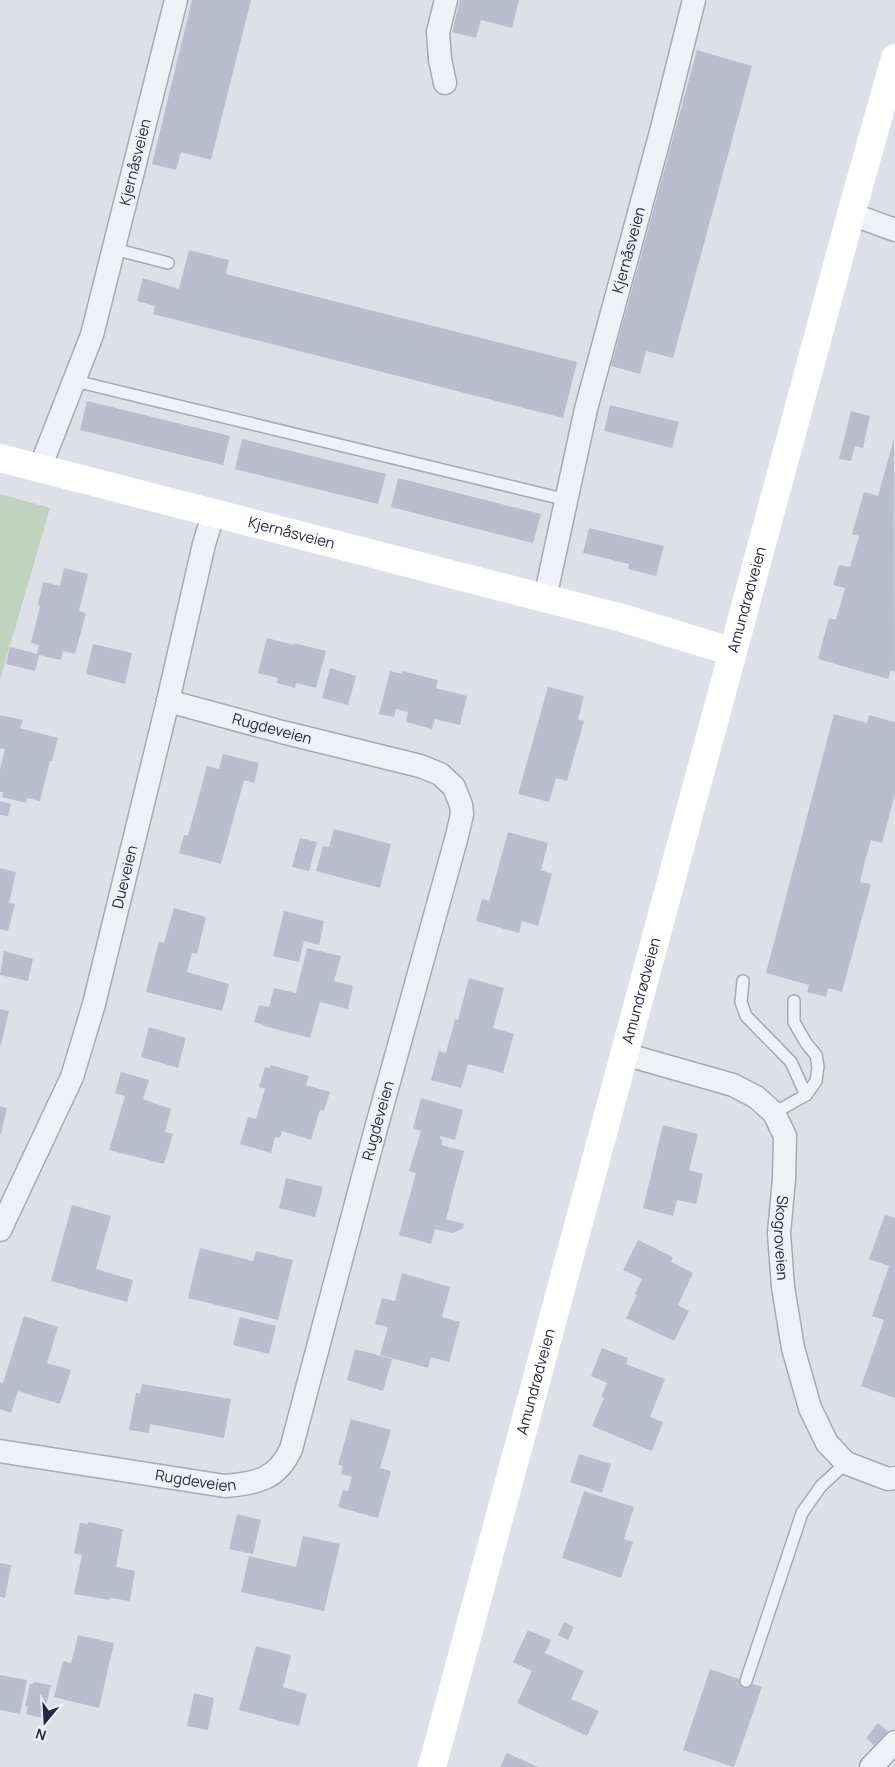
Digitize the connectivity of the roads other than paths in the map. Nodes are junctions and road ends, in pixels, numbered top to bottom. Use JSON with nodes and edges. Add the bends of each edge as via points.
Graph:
{"nodes":[{"id":1,"x":176,"y":0,"type":"edge"},
{"id":2,"x":446,"y":0,"type":"edge"},
{"id":3,"x":694,"y":0,"type":"edge"},
{"id":4,"x":895,"y":58,"type":"edge"},
{"id":5,"x":446,"y":83,"type":"dead end"},
{"id":6,"x":851,"y":214,"type":"junction"},
{"id":7,"x":895,"y":230,"type":"edge"},
{"id":8,"x":114,"y":249,"type":"junction"},
{"id":9,"x":168,"y":262,"type":"dead end"},
{"id":10,"x":75,"y":381,"type":"junction"},
{"id":11,"x":0,"y":458,"type":"edge"},
{"id":12,"x":40,"y":468,"type":"junction"},
{"id":13,"x":567,"y":500,"type":"junction"},
{"id":14,"x":214,"y":512,"type":"junction"},
{"id":15,"x":545,"y":598,"type":"junction"},
{"id":16,"x":733,"y":652,"type":"junction"},
{"id":17,"x":168,"y":701,"type":"junction"},
{"id":18,"x":743,"y":981,"type":"dead end"},
{"id":19,"x":794,"y":1001,"type":"dead end"},
{"id":20,"x":624,"y":1054,"type":"junction"},
{"id":21,"x":806,"y":1095,"type":"junction"},
{"id":22,"x":774,"y":1113,"type":"junction"},
{"id":23,"x":0,"y":1230,"type":"edge"},
{"id":24,"x":0,"y":1451,"type":"edge"},
{"id":25,"x":846,"y":1463,"type":"junction"},
{"id":26,"x":895,"y":1478,"type":"edge"},
{"id":27,"x":746,"y":1681,"type":"dead end"},
{"id":28,"x":895,"y":1742,"type":"edge"},
{"id":29,"x":432,"y":1767,"type":"edge"},
{"id":30,"x":871,"y":1767,"type":"edge"}],
"edges":[{"from":1,"to":8,"type":"street","name":"Kjernåsveien"},
{"from":2,"to":5,"type":"street","via":[[438,32]]},
{"from":3,"to":13,"type":"street","name":"Kjernåsveien","via":[[586,409]]},
{"from":4,"to":6,"type":"main road","name":"Amundrødveien"},
{"from":6,"to":7,"type":"street"},
{"from":6,"to":16,"type":"main road","name":"Amundrødveien"},
{"from":8,"to":9,"type":"lane"},
{"from":8,"to":10,"type":"street","name":"Kjernåsveien","via":[[92,334]]},
{"from":10,"to":12,"type":"street","name":"Kjernåsveien"},
{"from":10,"to":13,"type":"lane"},
{"from":11,"to":12,"type":"main road","name":"Kjernåsveien"},
{"from":12,"to":14,"type":"main road","name":"Kjernåsveien"},
{"from":13,"to":15,"type":"street","name":"Kjernåsveien"},
{"from":14,"to":15,"type":"main road","name":"Kjernåsveien"},
{"from":14,"to":17,"type":"street","name":"Dueveien"},
{"from":15,"to":16,"type":"main road","name":"Kjernåsveien"},
{"from":16,"to":20,"type":"main road","name":"Amundrødveien"},
{"from":17,"to":23,"type":"street","name":"Dueveien","via":[[78,1059]]},
{"from":17,"to":24,"type":"street","name":"Rugdeveien","via":[[420,766],[440,774],[454,787],[462,814],[286,1461],[271,1476],[225,1486]]},
{"from":18,"to":21,"type":"lane","via":[[741,1002],[746,1016],[791,1062]]},
{"from":19,"to":21,"type":"lane","via":[[794,1022],[816,1055],[818,1067],[816,1081]]},
{"from":20,"to":22,"type":"street","name":"Skogroveien","via":[[733,1085],[756,1097]]},
{"from":20,"to":29,"type":"main road","name":"Amundrødveien"},
{"from":21,"to":22,"type":"lane"},
{"from":22,"to":25,"type":"street","name":"Skogroveien","via":[[786,1136],[779,1233],[783,1287],[794,1348],[810,1408],[827,1443]]},
{"from":25,"to":26,"type":"street","name":"Skogroveien","via":[[888,1479]]},
{"from":25,"to":27,"type":"lane","via":[[820,1486],[802,1513]]},
{"from":28,"to":30,"type":"street"}]}
